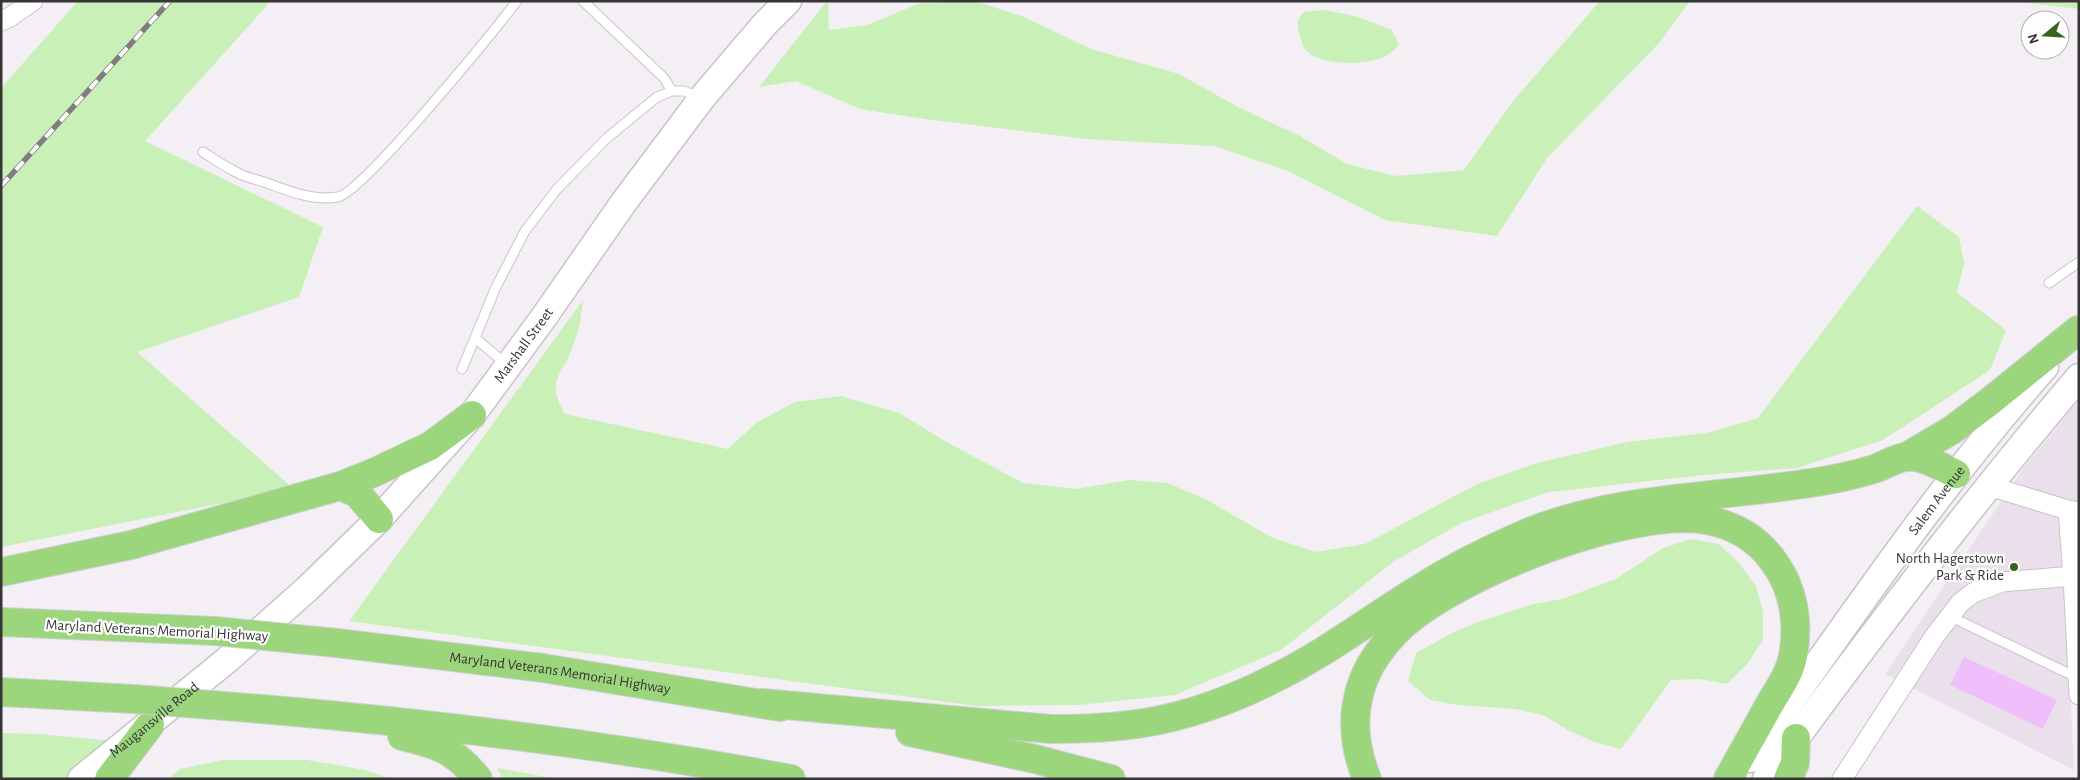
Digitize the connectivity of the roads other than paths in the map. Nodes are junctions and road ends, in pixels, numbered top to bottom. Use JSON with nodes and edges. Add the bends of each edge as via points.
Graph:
{"nodes":[{"id":1,"x":32,"y":1,"type":"edge"},
{"id":2,"x":517,"y":1,"type":"edge"},
{"id":3,"x":583,"y":1,"type":"edge"},
{"id":4,"x":788,"y":1,"type":"edge"},
{"id":5,"x":1,"y":21,"type":"edge"},
{"id":6,"x":672,"y":91,"type":"junction"},
{"id":7,"x":702,"y":98,"type":"junction"},
{"id":8,"x":203,"y":152,"type":"dead end"},
{"id":9,"x":2079,"y":262,"type":"edge"},
{"id":10,"x":2049,"y":283,"type":"dead end"},
{"id":11,"x":2079,"y":329,"type":"edge"},
{"id":12,"x":475,"y":338,"type":"junction"},
{"id":13,"x":508,"y":365,"type":"junction"},
{"id":14,"x":462,"y":369,"type":"dead end"},
{"id":15,"x":2079,"y":377,"type":"edge"},
{"id":16,"x":472,"y":414,"type":"junction"},
{"id":17,"x":1906,"y":457,"type":"junction"},
{"id":18,"x":1956,"y":474,"type":"junction"},
{"id":19,"x":340,"y":486,"type":"junction"},
{"id":20,"x":1989,"y":486,"type":"junction"},
{"id":21,"x":2073,"y":511,"type":"edge"},
{"id":22,"x":379,"y":519,"type":"junction"},
{"id":23,"x":1,"y":572,"type":"edge"},
{"id":24,"x":2073,"y":576,"type":"junction"},
{"id":25,"x":1949,"y":616,"type":"junction"},
{"id":26,"x":1,"y":622,"type":"edge"},
{"id":27,"x":227,"y":660,"type":"joint"},
{"id":28,"x":2078,"y":686,"type":"edge"},
{"id":29,"x":1,"y":692,"type":"edge"},
{"id":30,"x":762,"y":704,"type":"junction"},
{"id":31,"x":309,"y":713,"type":"junction"},
{"id":32,"x":150,"y":724,"type":"junction"},
{"id":33,"x":1796,"y":738,"type":"junction"},
{"id":34,"x":81,"y":779,"type":"edge"},
{"id":35,"x":109,"y":779,"type":"edge"},
{"id":36,"x":478,"y":779,"type":"edge"},
{"id":37,"x":791,"y":779,"type":"edge"},
{"id":38,"x":1111,"y":779,"type":"edge"},
{"id":39,"x":1367,"y":779,"type":"edge"},
{"id":40,"x":1728,"y":779,"type":"edge"},
{"id":41,"x":1736,"y":779,"type":"edge"},
{"id":42,"x":1766,"y":779,"type":"edge"},
{"id":43,"x":1788,"y":779,"type":"edge"},
{"id":44,"x":1842,"y":779,"type":"edge"}],
"edges":[{"from":1,"to":5,"type":"street"},
{"from":2,"to":8,"type":"lane","via":[[478,52],[374,167],[354,188],[340,196],[298,195],[237,173]]},
{"from":3,"to":6,"type":"lane","via":[[664,78]]},
{"from":4,"to":7,"type":"main road","name":"Marshall Street"},
{"from":6,"to":7,"type":"lane","via":[[684,91]]},
{"from":6,"to":12,"type":"lane","via":[[657,97],[607,138],[556,189],[524,231]]},
{"from":7,"to":13,"type":"main road","name":"Marshall Street"},
{"from":9,"to":10,"type":"lane"},
{"from":11,"to":17,"type":"highway","via":[[1952,430]]},
{"from":11,"to":18,"type":"main road","name":"Salem Avenue","via":[[2011,405]]},
{"from":12,"to":13,"type":"lane"},
{"from":12,"to":14,"type":"lane"},
{"from":13,"to":16,"type":"main road","name":"Marshall Street"},
{"from":15,"to":20,"type":"main road","name":"Salem Avenue"},
{"from":16,"to":19,"type":"highway","via":[[430,446]]},
{"from":16,"to":22,"type":"main road","name":"Marshall Street"},
{"from":17,"to":18,"type":"highway","via":[[1924,460]]},
{"from":17,"to":30,"type":"highway","via":[[1844,477],[1635,504],[1530,532],[1443,575],[1307,662],[1270,681],[1224,700],[1144,723],[1051,730]]},
{"from":18,"to":20,"type":"main road"},
{"from":18,"to":41,"type":"main road","name":"Salem Avenue"},
{"from":19,"to":22,"type":"highway","via":[[357,493]]},
{"from":19,"to":23,"type":"highway","via":[[131,545]]},
{"from":20,"to":21,"type":"street"},
{"from":20,"to":33,"type":"main road","name":"Salem Avenue"},
{"from":21,"to":24,"type":"street"},
{"from":22,"to":27,"type":"main road","name":"Marshall Street"},
{"from":24,"to":25,"type":"street","via":[[2002,582],[1960,602]]},
{"from":24,"to":28,"type":"street"},
{"from":25,"to":28,"type":"lane"},
{"from":25,"to":44,"type":"street"},
{"from":26,"to":30,"type":"highway","name":"Maryland Veterans Memorial Highway","bridge":true,"via":[[215,631],[337,643],[543,668]]},
{"from":27,"to":32,"type":"main road","name":"Maugansville Road"},
{"from":29,"to":31,"type":"highway","bridge":true},
{"from":30,"to":38,"type":"highway","name":"Maryland Veterans Memorial Highway","via":[[979,747]]},
{"from":31,"to":36,"type":"highway","via":[[434,744],[454,754]]},
{"from":31,"to":37,"type":"highway","via":[[528,736]]},
{"from":32,"to":34,"type":"main road","name":"Maugansville Road"},
{"from":32,"to":35,"type":"highway"},
{"from":33,"to":42,"type":"main road","name":"Salem Avenue"},
{"from":33,"to":43,"type":"highway","via":[[1795,763]]},
{"from":39,"to":40,"type":"highway","via":[[1354,734],[1356,708],[1371,664],[1402,626],[1462,587],[1535,552],[1638,523],[1682,518],[1730,526],[1751,538],[1781,571],[1795,610],[1793,657]]}]}
